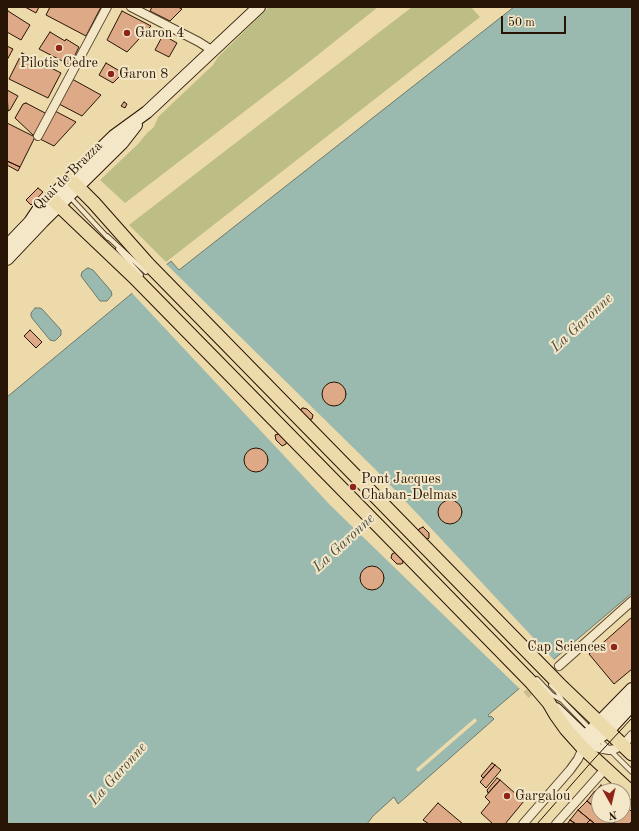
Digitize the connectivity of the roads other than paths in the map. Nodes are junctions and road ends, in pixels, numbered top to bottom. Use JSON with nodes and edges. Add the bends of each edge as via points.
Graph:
{"nodes":[{"id":1,"x":107,"y":7,"type":"edge"},
{"id":2,"x":131,"y":7,"type":"edge"},
{"id":3,"x":259,"y":7,"type":"edge"},
{"id":4,"x":145,"y":10,"type":"edge"},
{"id":5,"x":213,"y":51,"type":"junction"},
{"id":6,"x":38,"y":136,"type":"dead end"},
{"id":7,"x":69,"y":188,"type":"junction"},
{"id":8,"x":55,"y":202,"type":"junction"},
{"id":9,"x":38,"y":210,"type":"junction"},
{"id":10,"x":7,"y":240,"type":"edge"},
{"id":11,"x":7,"y":246,"type":"edge"},
{"id":12,"x":7,"y":259,"type":"edge"},
{"id":13,"x":143,"y":273,"type":"junction"},
{"id":14,"x":632,"y":601,"type":"edge"},
{"id":15,"x":559,"y":666,"type":"tunnel mouth"},
{"id":16,"x":539,"y":677,"type":"junction"},
{"id":17,"x":632,"y":689,"type":"edge"},
{"id":18,"x":556,"y":701,"type":"junction"},
{"id":19,"x":632,"y":705,"type":"edge"},
{"id":20,"x":594,"y":735,"type":"junction"},
{"id":21,"x":632,"y":736,"type":"edge"},
{"id":22,"x":609,"y":750,"type":"junction"},
{"id":23,"x":627,"y":750,"type":"edge"},
{"id":24,"x":605,"y":769,"type":"junction"},
{"id":25,"x":632,"y":772,"type":"edge"},
{"id":26,"x":632,"y":793,"type":"edge"},
{"id":27,"x":523,"y":824,"type":"edge"},
{"id":28,"x":556,"y":824,"type":"edge"}],
"edges":[{"from":1,"to":6,"type":"street"},
{"from":2,"to":4,"type":"street"},
{"from":3,"to":5,"type":"main road","name":"Quai de Brazza"},
{"from":4,"to":5,"type":"street"},
{"from":5,"to":7,"type":"main road","name":"Quai de Brazza","via":[[147,112],[122,143]]},
{"from":7,"to":8,"type":"main road","name":"Quai de Brazza"},
{"from":7,"to":13,"type":"main road"},
{"from":7,"to":13,"type":"lane","via":[[107,236]]},
{"from":8,"to":9,"type":"main road","name":"Quai de Brazza"},
{"from":8,"to":12,"type":"main road","name":"Quai de Brazza"},
{"from":8,"to":13,"type":"main road"},
{"from":9,"to":10,"type":"lane"},
{"from":9,"to":11,"type":"main road","name":"Quai de Brazza"},
{"from":13,"to":16,"type":"main road"},
{"from":13,"to":16,"type":"main road"},
{"from":14,"to":15,"type":"street"},
{"from":16,"to":18,"type":"main road"},
{"from":16,"to":20,"type":"main road"},
{"from":17,"to":20,"type":"main road"},
{"from":18,"to":20,"type":"lane"},
{"from":18,"to":20,"type":"main road","via":[[560,722]]},
{"from":19,"to":20,"type":"main road"},
{"from":20,"to":22,"type":"lane"},
{"from":20,"to":22,"type":"street","via":[[595,747]]},
{"from":20,"to":23,"type":"main road"},
{"from":20,"to":24,"type":"main road"},
{"from":20,"to":27,"type":"street","via":[[570,770]]},
{"from":21,"to":23,"type":"street"},
{"from":22,"to":23,"type":"street"},
{"from":22,"to":25,"type":"lane"},
{"from":24,"to":26,"type":"main road"},
{"from":24,"to":28,"type":"street"}]}
